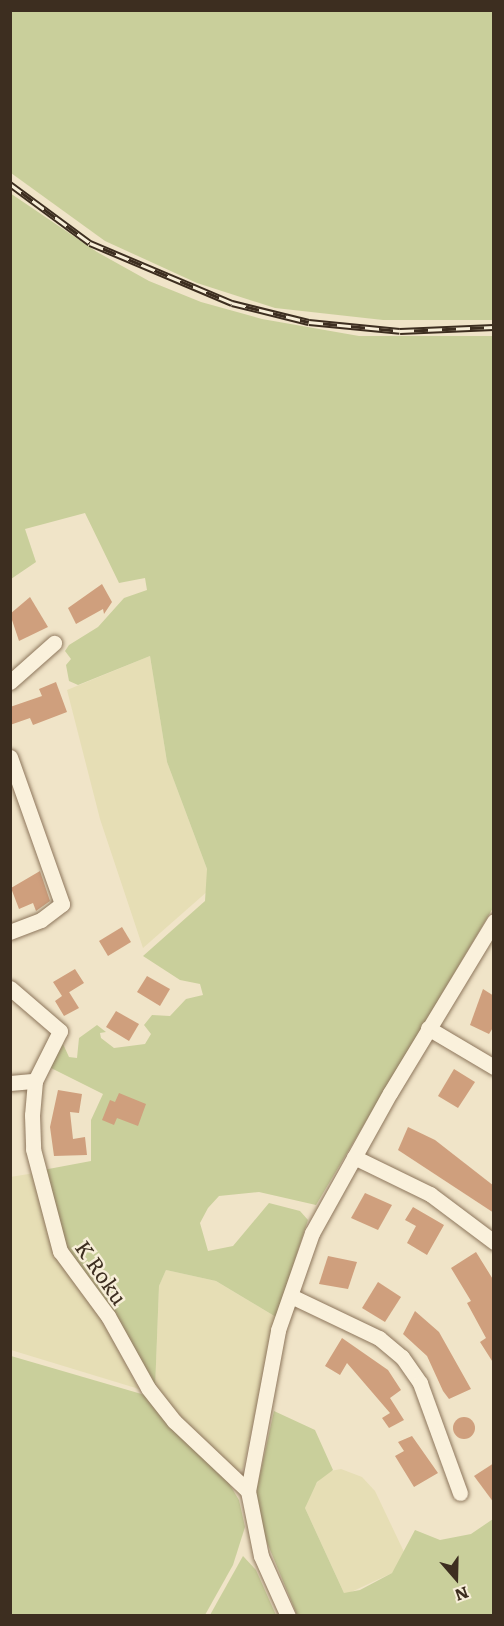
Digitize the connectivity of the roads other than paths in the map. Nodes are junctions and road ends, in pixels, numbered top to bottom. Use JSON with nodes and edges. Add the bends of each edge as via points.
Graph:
{"nodes":[{"id":1,"x":54,"y":643,"type":"dead end"},
{"id":2,"x":10,"y":682,"type":"edge"},
{"id":3,"x":10,"y":757,"type":"edge"},
{"id":4,"x":494,"y":921,"type":"edge"},
{"id":5,"x":10,"y":932,"type":"edge"},
{"id":6,"x":10,"y":988,"type":"edge"},
{"id":7,"x":428,"y":1028,"type":"junction"},
{"id":8,"x":494,"y":1067,"type":"edge"},
{"id":9,"x":34,"y":1081,"type":"junction"},
{"id":10,"x":10,"y":1083,"type":"edge"},
{"id":11,"x":354,"y":1157,"type":"junction"},
{"id":12,"x":494,"y":1242,"type":"edge"},
{"id":13,"x":291,"y":1296,"type":"junction"},
{"id":14,"x":248,"y":1491,"type":"junction"},
{"id":15,"x":460,"y":1493,"type":"dead end"},
{"id":16,"x":288,"y":1616,"type":"edge"}],
"edges":[{"from":1,"to":2,"type":"street"},
{"from":3,"to":5,"type":"street","via":[[62,904],[41,921]]},
{"from":4,"to":7,"type":"street"},
{"from":6,"to":9,"type":"street","name":"K Roku","via":[[60,1031]]},
{"from":7,"to":8,"type":"street"},
{"from":7,"to":11,"type":"street"},
{"from":9,"to":10,"type":"street"},
{"from":9,"to":14,"type":"street","name":"K Roku","via":[[33,1149],[60,1251],[108,1316],[148,1388],[174,1421]]},
{"from":11,"to":12,"type":"street","via":[[430,1194]]},
{"from":11,"to":13,"type":"street","via":[[312,1233]]},
{"from":13,"to":14,"type":"street","via":[[276,1341]]},
{"from":13,"to":15,"type":"street","via":[[379,1338],[402,1357],[420,1383]]},
{"from":14,"to":16,"type":"street","via":[[261,1556]]}]}
